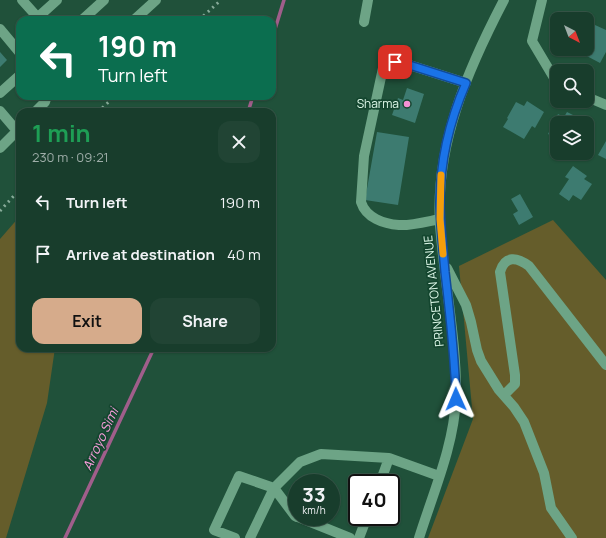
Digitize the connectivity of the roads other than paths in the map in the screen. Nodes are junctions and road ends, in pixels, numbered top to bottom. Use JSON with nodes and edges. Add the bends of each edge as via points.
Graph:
{"nodes":[{"id":1,"x":22,"y":0,"type":"edge"},
{"id":2,"x":57,"y":0,"type":"edge"},
{"id":3,"x":104,"y":0,"type":"edge"},
{"id":4,"x":156,"y":0,"type":"edge"},
{"id":5,"x":368,"y":0,"type":"edge"},
{"id":6,"x":504,"y":0,"type":"edge"},
{"id":7,"x":542,"y":0,"type":"edge"},
{"id":8,"x":35,"y":16,"type":"edge"},
{"id":9,"x":41,"y":16,"type":"edge"},
{"id":10,"x":86,"y":16,"type":"edge"},
{"id":11,"x":138,"y":16,"type":"edge"},
{"id":12,"x":364,"y":22,"type":"dead end"},
{"id":13,"x":0,"y":29,"type":"edge"},
{"id":14,"x":16,"y":48,"type":"edge"},
{"id":15,"x":550,"y":71,"type":"edge"},
{"id":16,"x":16,"y":79,"type":"edge"},
{"id":17,"x":466,"y":83,"type":"junction"},
{"id":18,"x":0,"y":94,"type":"edge"},
{"id":19,"x":594,"y":99,"type":"edge"},
{"id":20,"x":46,"y":100,"type":"edge"},
{"id":21,"x":606,"y":105,"type":"edge"},
{"id":22,"x":39,"y":108,"type":"edge"},
{"id":23,"x":0,"y":111,"type":"edge"},
{"id":24,"x":16,"y":127,"type":"edge"},
{"id":25,"x":16,"y":131,"type":"edge"},
{"id":26,"x":0,"y":148,"type":"edge"},
{"id":27,"x":440,"y":219,"type":"junction"},
{"id":28,"x":444,"y":263,"type":"junction"},
{"id":29,"x":606,"y":365,"type":"edge"},
{"id":30,"x":504,"y":395,"type":"junction"},
{"id":31,"x":389,"y":458,"type":"junction"},
{"id":32,"x":383,"y":474,"type":"edge"},
{"id":33,"x":439,"y":476,"type":"junction"},
{"id":34,"x":274,"y":488,"type":"junction"},
{"id":35,"x":288,"y":507,"type":"edge"},
{"id":36,"x":320,"y":526,"type":"edge"},
{"id":37,"x":364,"y":526,"type":"edge"},
{"id":38,"x":235,"y":538,"type":"edge"},
{"id":39,"x":250,"y":538,"type":"edge"},
{"id":40,"x":350,"y":538,"type":"edge"},
{"id":41,"x":360,"y":538,"type":"edge"},
{"id":42,"x":418,"y":538,"type":"edge"},
{"id":43,"x":572,"y":538,"type":"edge"}],
"edges":[{"from":1,"to":8,"type":"street"},
{"from":2,"to":9,"type":"street"},
{"from":3,"to":10,"type":"street"},
{"from":4,"to":11,"type":"street"},
{"from":5,"to":12,"type":"street"},
{"from":6,"to":17,"type":"street","name":"PRINCETON AVENUE"},
{"from":7,"to":15,"type":"street","via":[[532,41]]},
{"from":13,"to":14,"type":"street"},
{"from":16,"to":18,"type":"street"},
{"from":17,"to":27,"type":"street","name":"PRINCETON AVENUE","via":[[448,138],[443,165]]},
{"from":17,"to":27,"type":"street","via":[[400,62],[386,64],[364,156],[361,202],[370,216],[400,226]]},
{"from":19,"to":21,"type":"street"},
{"from":20,"to":22,"type":"street"},
{"from":23,"to":24,"type":"street"},
{"from":25,"to":26,"type":"street"},
{"from":27,"to":28,"type":"street","name":"PRINCETON AVENUE"},
{"from":28,"to":30,"type":"street","via":[[466,305],[481,361]]},
{"from":28,"to":33,"type":"street","name":"PRINCETON AVENUE","via":[[456,399],[452,428]]},
{"from":29,"to":30,"type":"street","via":[[529,266],[511,259],[502,265],[500,272],[515,384]]},
{"from":30,"to":43,"type":"street","via":[[524,422],[544,473],[551,508]]},
{"from":31,"to":32,"type":"street"},
{"from":31,"to":33,"type":"street"},
{"from":31,"to":34,"type":"street","via":[[321,454],[300,462]]},
{"from":33,"to":42,"type":"street","name":"PRINCETON AVENUE"},
{"from":34,"to":35,"type":"street"},
{"from":34,"to":38,"type":"street","via":[[239,476],[214,530]]},
{"from":34,"to":39,"type":"street"},
{"from":36,"to":40,"type":"street"},
{"from":37,"to":41,"type":"street"}]}
